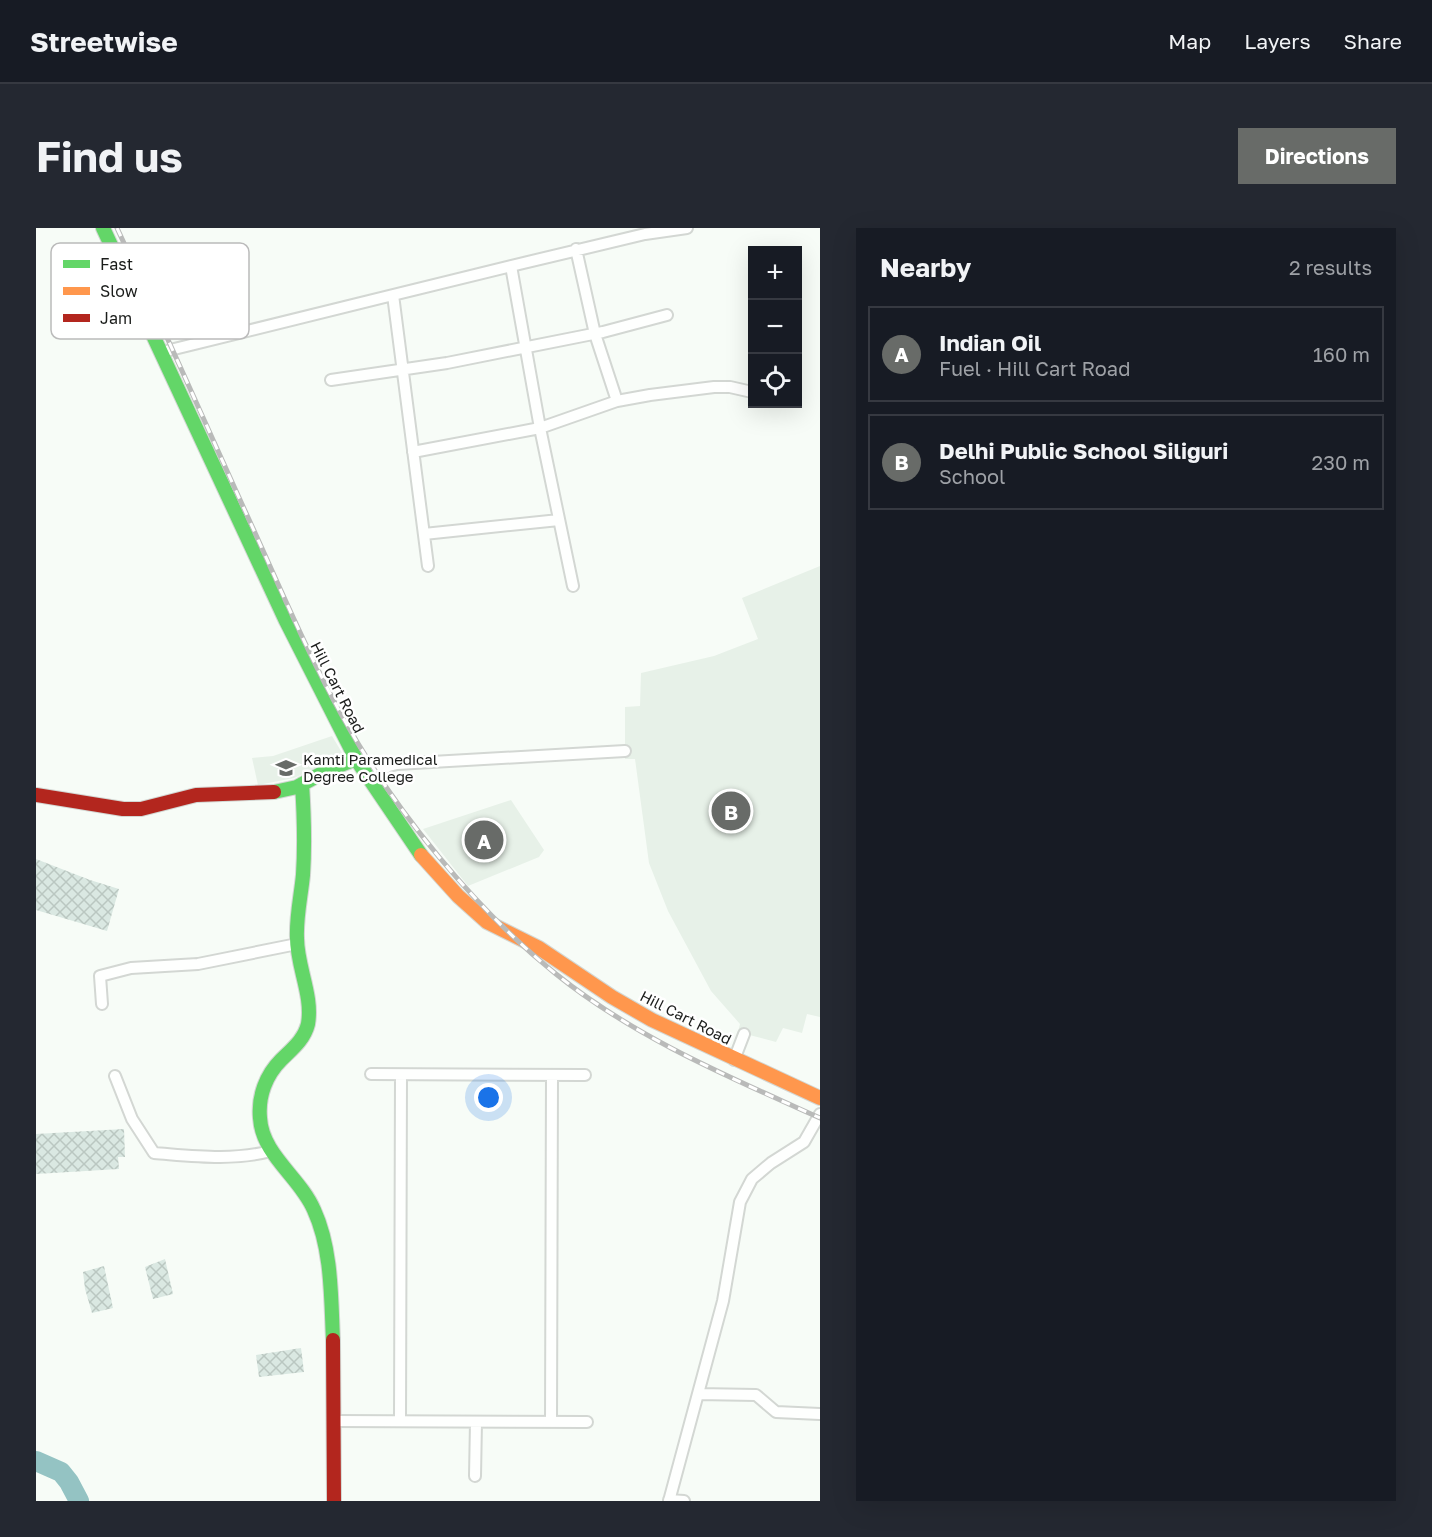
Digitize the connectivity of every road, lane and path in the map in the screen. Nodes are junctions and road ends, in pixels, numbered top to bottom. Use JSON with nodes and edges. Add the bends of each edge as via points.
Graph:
{"nodes":[{"id":1,"x":103,"y":228,"type":"edge"},
{"id":2,"x":687,"y":228,"type":"edge"},
{"id":3,"x":110,"y":243,"type":"edge"},
{"id":4,"x":576,"y":249,"type":"junction"},
{"id":5,"x":511,"y":266,"type":"junction"},
{"id":6,"x":393,"y":295,"type":"junction"},
{"id":7,"x":667,"y":315,"type":"dead end"},
{"id":8,"x":249,"y":331,"type":"edge"},
{"id":9,"x":595,"y":334,"type":"junction"},
{"id":10,"x":156,"y":339,"type":"edge"},
{"id":11,"x":215,"y":339,"type":"edge"},
{"id":12,"x":525,"y":348,"type":"junction"},
{"id":13,"x":162,"y":352,"type":"junction"},
{"id":14,"x":403,"y":369,"type":"junction"},
{"id":15,"x":331,"y":380,"type":"dead end"},
{"id":16,"x":748,"y":391,"type":"edge"},
{"id":17,"x":617,"y":401,"type":"junction"},
{"id":18,"x":540,"y":428,"type":"junction"},
{"id":19,"x":414,"y":452,"type":"junction"},
{"id":20,"x":559,"y":520,"type":"junction"},
{"id":21,"x":424,"y":534,"type":"junction"},
{"id":22,"x":428,"y":566,"type":"dead end"},
{"id":23,"x":573,"y":586,"type":"dead end"},
{"id":24,"x":625,"y":751,"type":"dead end"},
{"id":25,"x":356,"y":759,"type":"junction"},
{"id":26,"x":368,"y":778,"type":"junction"},
{"id":27,"x":302,"y":784,"type":"junction"},
{"id":28,"x":36,"y":795,"type":"edge"},
{"id":29,"x":297,"y":944,"type":"junction"},
{"id":30,"x":102,"y":1004,"type":"dead end"},
{"id":31,"x":744,"y":1034,"type":"dead end"},
{"id":32,"x":734,"y":1060,"type":"junction"},
{"id":33,"x":370,"y":1074,"type":"dead end"},
{"id":34,"x":401,"y":1075,"type":"junction"},
{"id":35,"x":552,"y":1075,"type":"junction"},
{"id":36,"x":585,"y":1075,"type":"dead end"},
{"id":37,"x":115,"y":1076,"type":"dead end"},
{"id":38,"x":820,"y":1098,"type":"edge"},
{"id":39,"x":820,"y":1114,"type":"edge"},
{"id":40,"x":271,"y":1151,"type":"junction"},
{"id":41,"x":698,"y":1394,"type":"junction"},
{"id":42,"x":820,"y":1414,"type":"edge"},
{"id":43,"x":334,"y":1421,"type":"junction"},
{"id":44,"x":400,"y":1421,"type":"junction"},
{"id":45,"x":476,"y":1422,"type":"junction"},
{"id":46,"x":551,"y":1422,"type":"junction"},
{"id":47,"x":587,"y":1422,"type":"dead end"},
{"id":48,"x":475,"y":1476,"type":"dead end"},
{"id":49,"x":334,"y":1501,"type":"edge"},
{"id":50,"x":669,"y":1501,"type":"edge"},
{"id":51,"x":684,"y":1501,"type":"edge"}],
"edges":[{"from":1,"to":3,"type":"main road","name":"Hill Cart Road"},
{"from":2,"to":4,"type":"street"},
{"from":4,"to":5,"type":"street"},
{"from":4,"to":9,"type":"street"},
{"from":5,"to":6,"type":"street"},
{"from":5,"to":12,"type":"street"},
{"from":6,"to":8,"type":"street"},
{"from":6,"to":14,"type":"street"},
{"from":7,"to":9,"type":"street"},
{"from":9,"to":12,"type":"street"},
{"from":9,"to":17,"type":"street"},
{"from":10,"to":13,"type":"main road","name":"Hill Cart Road"},
{"from":11,"to":13,"type":"street"},
{"from":12,"to":14,"type":"street"},
{"from":12,"to":18,"type":"street"},
{"from":13,"to":25,"type":"main road","name":"Hill Cart Road","via":[[286,621]]},
{"from":14,"to":15,"type":"street"},
{"from":14,"to":19,"type":"street"},
{"from":16,"to":17,"type":"street","via":[[714,387]]},
{"from":17,"to":18,"type":"street"},
{"from":18,"to":19,"type":"street"},
{"from":18,"to":20,"type":"street"},
{"from":19,"to":21,"type":"street"},
{"from":20,"to":21,"type":"street"},
{"from":20,"to":23,"type":"street"},
{"from":21,"to":22,"type":"street"},
{"from":24,"to":26,"type":"street","via":[[397,764]]},
{"from":25,"to":26,"type":"main road","name":"Hill Cart Road"},
{"from":25,"to":27,"type":"main road"},
{"from":26,"to":32,"type":"main road","name":"Hill Cart Road","via":[[414,847],[480,916],[539,948],[652,1020]]},
{"from":27,"to":28,"type":"main road","via":[[255,794],[196,795],[141,809]]},
{"from":27,"to":29,"type":"main road","via":[[304,853]]},
{"from":29,"to":30,"type":"street","via":[[198,964],[115,971],[100,976]]},
{"from":29,"to":40,"type":"main road","via":[[309,1014],[302,1040],[277,1064],[264,1088],[260,1121]]},
{"from":31,"to":32,"type":"street"},
{"from":32,"to":38,"type":"main road","name":"Hill Cart Road"},
{"from":33,"to":34,"type":"street"},
{"from":34,"to":35,"type":"street"},
{"from":34,"to":44,"type":"street"},
{"from":35,"to":36,"type":"street"},
{"from":35,"to":46,"type":"street"},
{"from":37,"to":40,"type":"street","via":[[132,1119],[154,1153],[219,1158]]},
{"from":39,"to":41,"type":"street","via":[[804,1142],[752,1179],[740,1202],[723,1301]]},
{"from":40,"to":43,"type":"main road","via":[[300,1185],[324,1236],[332,1309]]},
{"from":41,"to":42,"type":"street","via":[[756,1395],[776,1412]]},
{"from":41,"to":50,"type":"street"},
{"from":43,"to":44,"type":"street"},
{"from":43,"to":49,"type":"main road"},
{"from":44,"to":45,"type":"street"},
{"from":45,"to":46,"type":"street"},
{"from":45,"to":48,"type":"street"},
{"from":46,"to":47,"type":"street"},
{"from":50,"to":51,"type":"street"}]}
